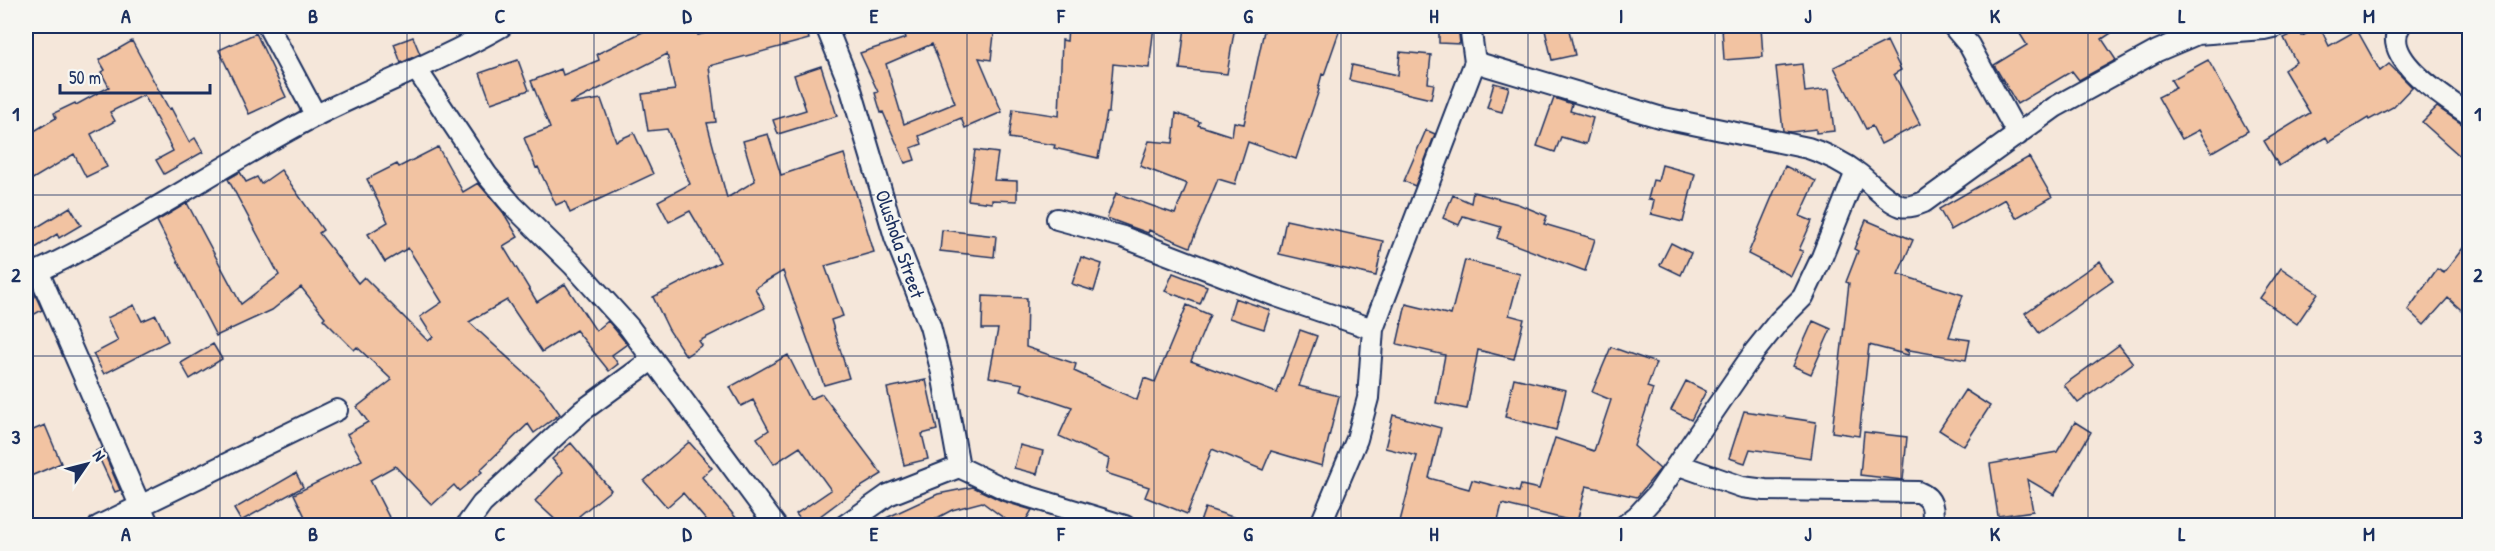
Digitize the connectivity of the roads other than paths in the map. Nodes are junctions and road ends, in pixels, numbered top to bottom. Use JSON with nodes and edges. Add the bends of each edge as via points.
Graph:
{"nodes":[{"id":1,"x":268,"y":26,"type":"edge"},
{"id":2,"x":502,"y":26,"type":"edge"},
{"id":3,"x":826,"y":26,"type":"edge"},
{"id":4,"x":1470,"y":26,"type":"edge"},
{"id":5,"x":1953,"y":26,"type":"edge"},
{"id":6,"x":2277,"y":26,"type":"edge"},
{"id":7,"x":2395,"y":27,"type":"edge"},
{"id":8,"x":1475,"y":62,"type":"junction"},
{"id":9,"x":417,"y":70,"type":"junction"},
{"id":10,"x":316,"y":116,"type":"junction"},
{"id":11,"x":2469,"y":116,"type":"edge"},
{"id":12,"x":2018,"y":135,"type":"junction"},
{"id":13,"x":1856,"y":172,"type":"junction"},
{"id":14,"x":1057,"y":219,"type":"dead end"},
{"id":15,"x":32,"y":274,"type":"edge"},
{"id":16,"x":1373,"y":329,"type":"junction"},
{"id":17,"x":653,"y":359,"type":"junction"},
{"id":18,"x":337,"y":410,"type":"dead end"},
{"id":19,"x":1679,"y":465,"type":"junction"},
{"id":20,"x":959,"y":467,"type":"junction"},
{"id":21,"x":141,"y":506,"type":"junction"},
{"id":22,"x":99,"y":525,"type":"edge"},
{"id":23,"x":149,"y":525,"type":"edge"},
{"id":24,"x":466,"y":525,"type":"edge"},
{"id":25,"x":776,"y":525,"type":"edge"},
{"id":26,"x":844,"y":525,"type":"edge"},
{"id":27,"x":1125,"y":525,"type":"edge"},
{"id":28,"x":1320,"y":525,"type":"edge"},
{"id":29,"x":1624,"y":525,"type":"edge"},
{"id":30,"x":1932,"y":525,"type":"edge"}],
"edges":[{"from":1,"to":10,"type":"street"},
{"from":2,"to":9,"type":"street"},
{"from":3,"to":20,"type":"street","name":"Olushola Street","via":[[850,86],[895,237],[930,326]]},
{"from":4,"to":8,"type":"street"},
{"from":5,"to":12,"type":"street","via":[[1969,45]]},
{"from":6,"to":12,"type":"street","via":[[2197,34],[2055,107]]},
{"from":7,"to":11,"type":"street","via":[[2405,63]]},
{"from":8,"to":13,"type":"street","via":[[1659,117],[1808,148],[1831,156]]},
{"from":8,"to":16,"type":"street"},
{"from":9,"to":10,"type":"street"},
{"from":9,"to":17,"type":"street","via":[[487,175],[606,301]]},
{"from":10,"to":15,"type":"street"},
{"from":12,"to":13,"type":"street","via":[[1914,206],[1903,207],[1891,201]]},
{"from":13,"to":19,"type":"street","via":[[1803,297],[1755,351]]},
{"from":14,"to":16,"type":"street","via":[[1123,237]]},
{"from":15,"to":21,"type":"street"},
{"from":16,"to":28,"type":"street","via":[[1368,398],[1358,439]]},
{"from":17,"to":24,"type":"street","via":[[582,411],[482,504]]},
{"from":17,"to":25,"type":"street"},
{"from":18,"to":21,"type":"street"},
{"from":19,"to":29,"type":"street","via":[[1644,509]]},
{"from":19,"to":30,"type":"street","via":[[1742,487],[1765,490],[1918,492],[1930,500],[1934,510]]},
{"from":20,"to":26,"type":"street","via":[[888,495]]},
{"from":20,"to":27,"type":"street","via":[[1007,490]]},
{"from":21,"to":22,"type":"street"},
{"from":21,"to":23,"type":"street"}]}
